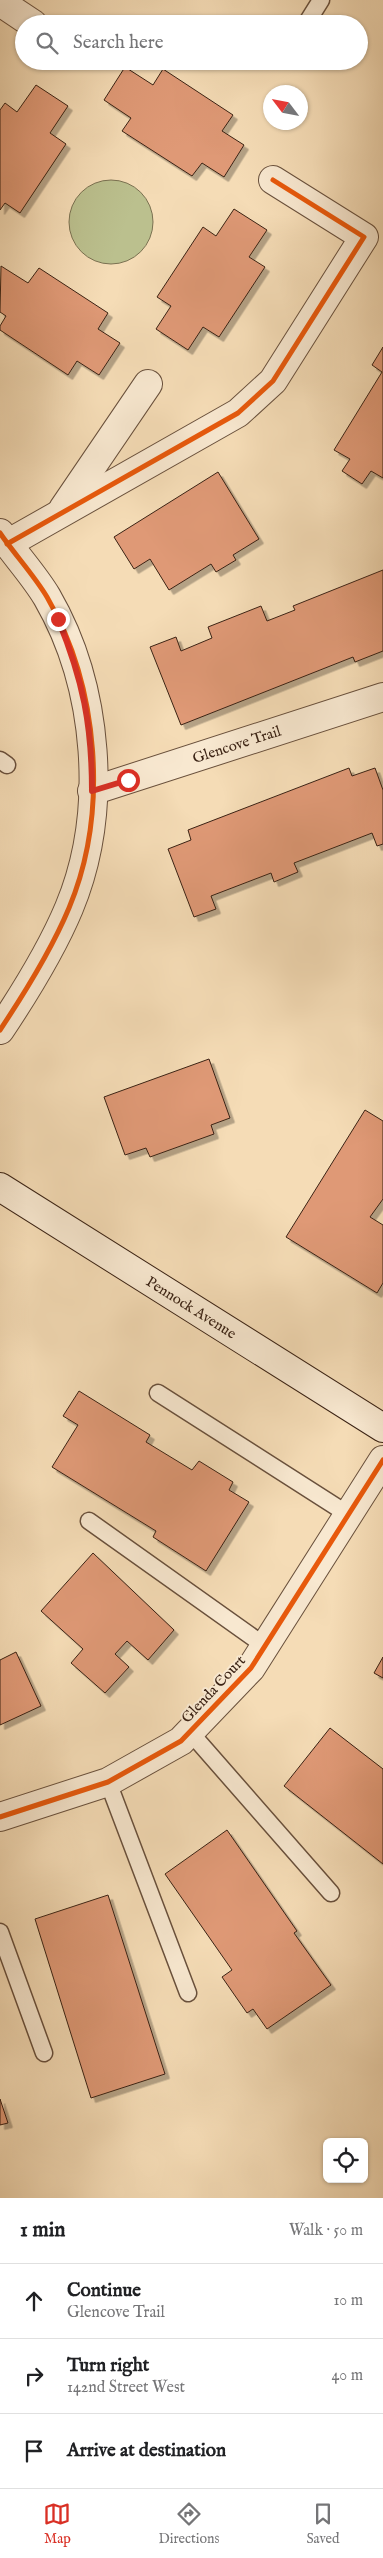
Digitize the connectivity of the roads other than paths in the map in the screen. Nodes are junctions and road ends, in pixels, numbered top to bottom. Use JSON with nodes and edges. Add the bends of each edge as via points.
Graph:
{"nodes":[{"id":1,"x":321,"y":0,"type":"edge"},
{"id":2,"x":0,"y":2,"type":"edge"},
{"id":3,"x":20,"y":15,"type":"edge"},
{"id":4,"x":312,"y":15,"type":"edge"},
{"id":5,"x":273,"y":180,"type":"dead end"},
{"id":6,"x":148,"y":384,"type":"dead end"},
{"id":7,"x":60,"y":514,"type":"junction"},
{"id":8,"x":4,"y":539,"type":"edge"},
{"id":9,"x":383,"y":697,"type":"edge"},
{"id":10,"x":92,"y":791,"type":"junction"},
{"id":11,"x":0,"y":1030,"type":"edge"},
{"id":12,"x":0,"y":1188,"type":"edge"},
{"id":13,"x":158,"y":1393,"type":"dead end"},
{"id":14,"x":383,"y":1428,"type":"edge"},
{"id":15,"x":383,"y":1460,"type":"edge"},
{"id":16,"x":349,"y":1514,"type":"junction"},
{"id":17,"x":89,"y":1521,"type":"dead end"},
{"id":18,"x":265,"y":1646,"type":"junction"},
{"id":19,"x":190,"y":1732,"type":"junction"},
{"id":20,"x":108,"y":1782,"type":"junction"},
{"id":21,"x":0,"y":1817,"type":"edge"},
{"id":22,"x":331,"y":1892,"type":"dead end"},
{"id":23,"x":0,"y":1932,"type":"edge"},
{"id":24,"x":188,"y":1993,"type":"dead end"},
{"id":25,"x":44,"y":2053,"type":"dead end"}],
"edges":[{"from":1,"to":4,"type":"lane"},
{"from":2,"to":3,"type":"street"},
{"from":5,"to":7,"type":"street","via":[[364,237],[284,364],[273,381],[238,414]]},
{"from":6,"to":7,"type":"street"},
{"from":7,"to":8,"type":"street"},
{"from":8,"to":10,"type":"street","via":[[47,597],[79,676],[90,733]]},
{"from":9,"to":10,"type":"street","name":"Glencove Trail"},
{"from":10,"to":11,"type":"street","via":[[87,841],[69,907],[39,968]]},
{"from":12,"to":14,"type":"street","name":"Pennock Avenue"},
{"from":13,"to":16,"type":"lane"},
{"from":15,"to":16,"type":"street","name":"Glenda Court"},
{"from":16,"to":18,"type":"street","name":"Glenda Court"},
{"from":17,"to":18,"type":"lane"},
{"from":18,"to":19,"type":"street","name":"Glenda Court","via":[[251,1668]]},
{"from":19,"to":20,"type":"street","name":"Glenda Court","via":[[181,1741]]},
{"from":19,"to":22,"type":"lane"},
{"from":20,"to":21,"type":"street","name":"Glenda Court"},
{"from":20,"to":24,"type":"lane"},
{"from":23,"to":25,"type":"lane"}]}
